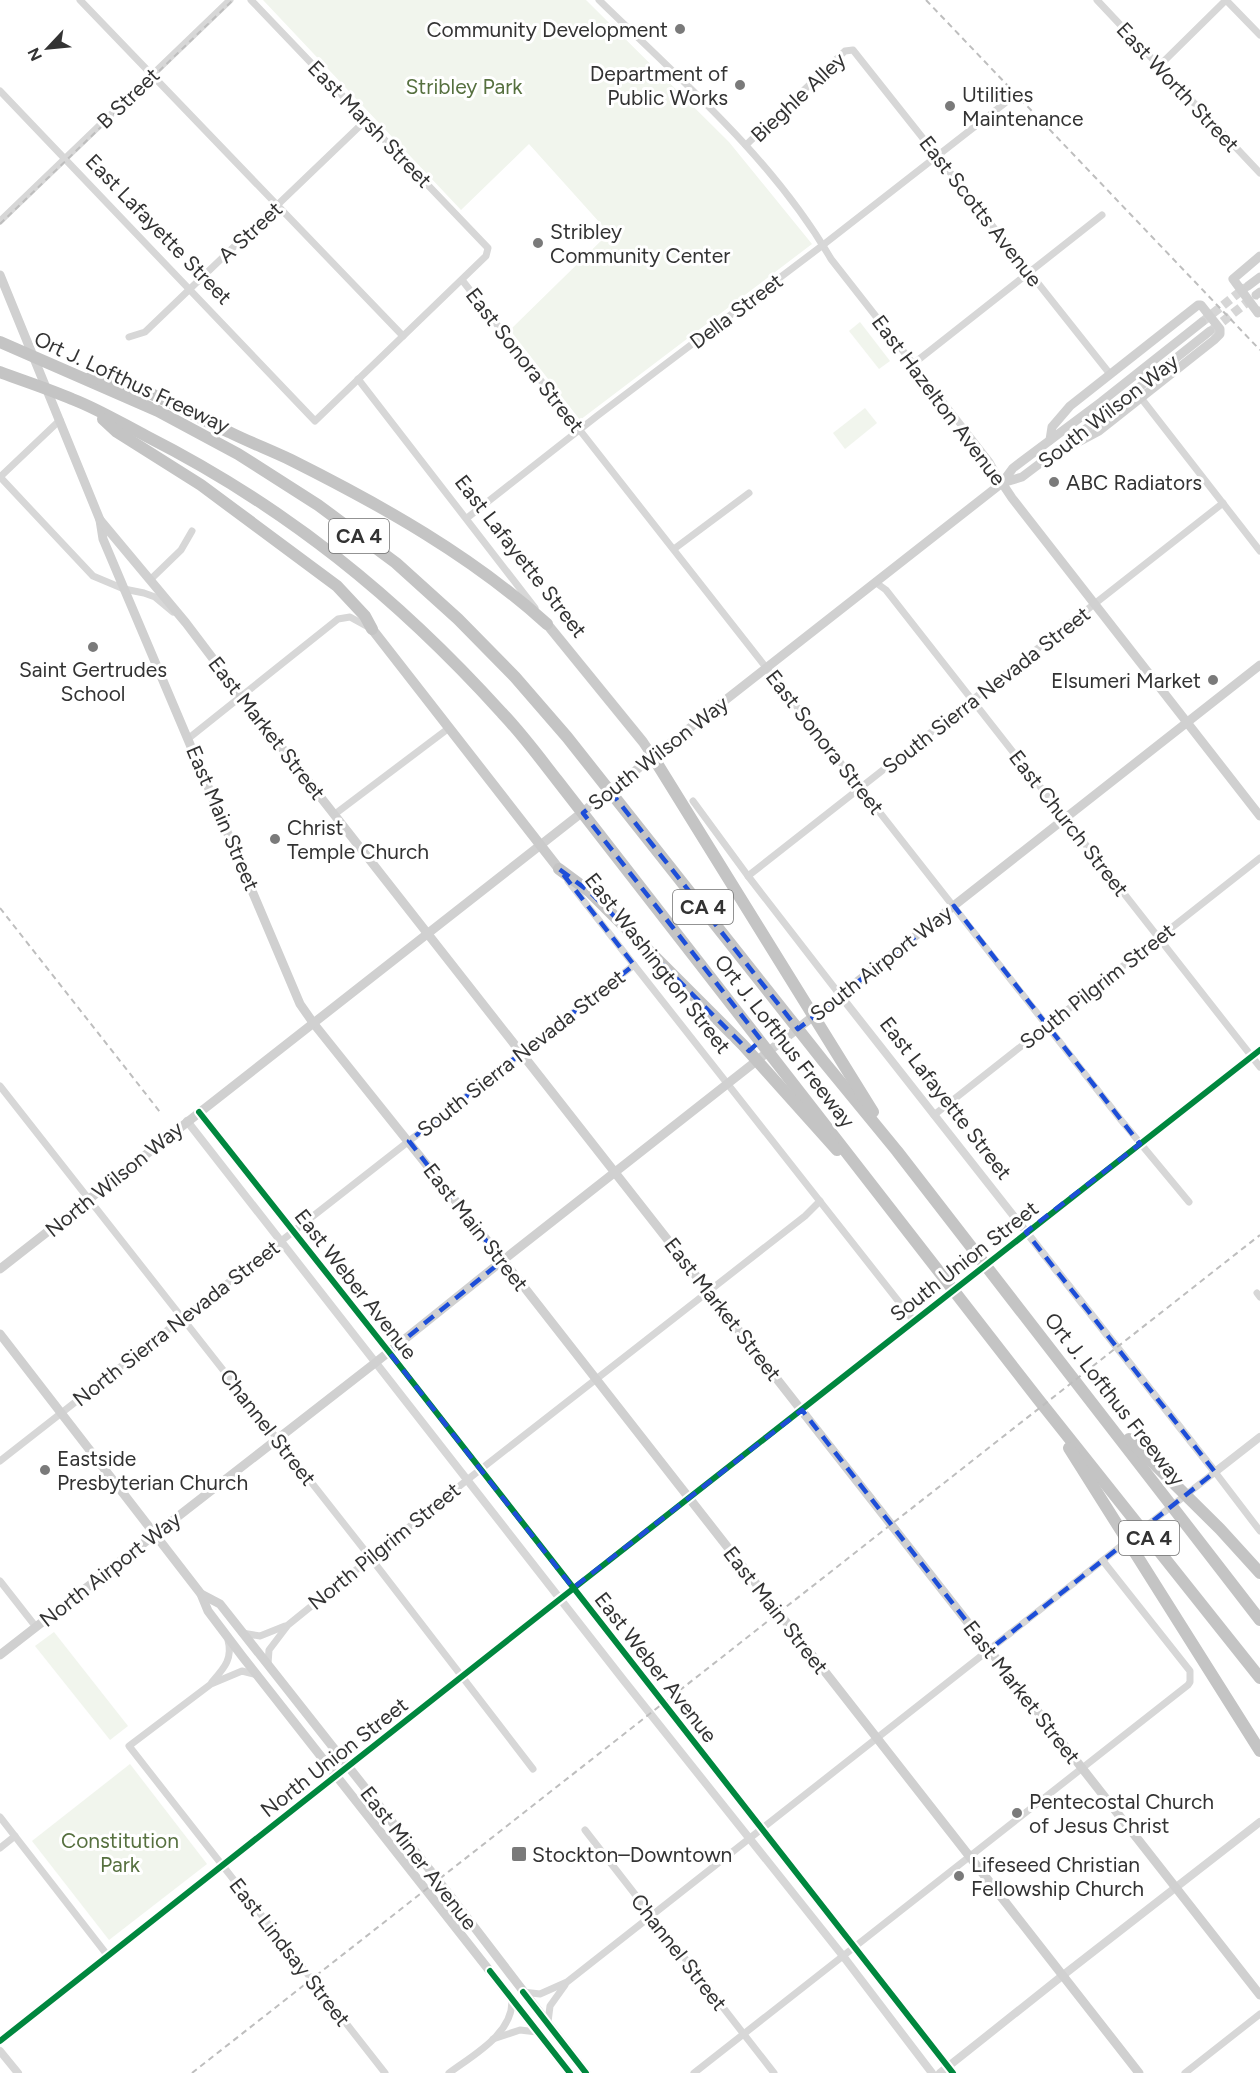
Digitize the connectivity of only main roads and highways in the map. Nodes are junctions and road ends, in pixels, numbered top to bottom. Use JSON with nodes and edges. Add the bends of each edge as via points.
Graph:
{"nodes":[{"id":1,"x":1260,"y":256,"type":"edge"},
{"id":2,"x":0,"y":274,"type":"edge"},
{"id":3,"x":1260,"y":277,"type":"edge"},
{"id":4,"x":1248,"y":286,"type":"tunnel mouth"},
{"id":5,"x":1260,"y":311,"type":"edge"},
{"id":6,"x":1202,"y":322,"type":"tunnel mouth"},
{"id":7,"x":1210,"y":332,"type":"tunnel mouth"},
{"id":8,"x":0,"y":342,"type":"edge"},
{"id":9,"x":0,"y":372,"type":"edge"},
{"id":10,"x":84,"y":378,"type":"junction"},
{"id":11,"x":91,"y":408,"type":"junction"},
{"id":12,"x":1050,"y":440,"type":"junction"},
{"id":13,"x":1057,"y":450,"type":"junction"},
{"id":14,"x":1002,"y":483,"type":"junction"},
{"id":15,"x":100,"y":520,"type":"junction"},
{"id":16,"x":547,"y":624,"type":"joint"},
{"id":17,"x":372,"y":629,"type":"joint"},
{"id":18,"x":1260,"y":665,"type":"edge"},
{"id":19,"x":1187,"y":723,"type":"junction"},
{"id":20,"x":652,"y":757,"type":"junction"},
{"id":21,"x":1260,"y":816,"type":"edge"},
{"id":22,"x":540,"y":846,"type":"junction"},
{"id":23,"x":559,"y":869,"type":"joint"},
{"id":24,"x":428,"y":934,"type":"junction"},
{"id":25,"x":314,"y":1024,"type":"junction"},
{"id":26,"x":790,"y":1088,"type":"junction"},
{"id":27,"x":897,"y":1151,"type":"junction"},
{"id":28,"x":615,"y":1172,"type":"junction"},
{"id":29,"x":502,"y":1261,"type":"junction"},
{"id":30,"x":0,"y":1269,"type":"edge"},
{"id":31,"x":0,"y":1334,"type":"edge"},
{"id":32,"x":1038,"y":1399,"type":"junction"},
{"id":33,"x":1094,"y":1404,"type":"junction"},
{"id":34,"x":154,"y":1534,"type":"junction"},
{"id":35,"x":1260,"y":1574,"type":"edge"},
{"id":36,"x":201,"y":1594,"type":"junction"},
{"id":37,"x":1260,"y":1620,"type":"edge"},
{"id":38,"x":0,"y":1655,"type":"edge"},
{"id":39,"x":1260,"y":1678,"type":"edge"},
{"id":40,"x":1260,"y":1751,"type":"edge"},
{"id":41,"x":1260,"y":1995,"type":"edge"},
{"id":42,"x":570,"y":2073,"type":"edge"},
{"id":43,"x":586,"y":2073,"type":"edge"},
{"id":44,"x":1139,"y":2073,"type":"edge"}],
"edges":[{"from":1,"to":5,"type":"main road","via":[[1233,279]]},
{"from":2,"to":15,"type":"main road","name":"East Main Street"},
{"from":3,"to":4,"type":"main road"},
{"from":6,"to":12,"type":"main road","name":"South Wilson Way"},
{"from":7,"to":13,"type":"main road","name":"South Wilson Way"},
{"from":8,"to":10,"type":"highway","name":"Ort J. Lofthus Freeway","number":"CA 4"},
{"from":9,"to":11,"type":"highway","name":"Ort J. Lofthus Freeway","number":"CA 4"},
{"from":10,"to":16,"type":"highway","via":[[106,378],[175,404],[330,480],[483,572]]},
{"from":10,"to":27,"type":"highway","name":"Ort J. Lofthus Freeway","number":"CA 4","via":[[158,411],[238,454],[318,505],[396,563],[458,619],[584,759]]},
{"from":11,"to":17,"type":"highway","via":[[117,432],[201,485],[337,586]]},
{"from":11,"to":26,"type":"highway","name":"Ort J. Lofthus Freeway","number":"CA 4","via":[[199,464],[307,532],[377,588],[436,643],[498,708],[557,780],[743,1018]]},
{"from":12,"to":13,"type":"main road","via":[[1052,428],[1070,406],[1198,305],[1220,329],[1220,334],[1090,437]]},
{"from":12,"to":14,"type":"main road","name":"South Wilson Way","via":[[1013,468]]},
{"from":13,"to":14,"type":"main road","name":"South Wilson Way","via":[[1022,477]]},
{"from":14,"to":19,"type":"main road","name":"East Hazelton Avenue"},
{"from":14,"to":20,"type":"main road","name":"South Wilson Way"},
{"from":15,"to":24,"type":"main road","name":"East Market Street","via":[[186,622]]},
{"from":15,"to":25,"type":"main road","name":"East Main Street","via":[[103,539],[124,590],[300,1004]]},
{"from":16,"to":20,"type":"main road","name":"East Lafayette Street"},
{"from":17,"to":22,"type":"main road","name":"East Washington Street"},
{"from":18,"to":19,"type":"main road","name":"South Airport Way"},
{"from":19,"to":21,"type":"main road","name":"East Hazelton Avenue"},
{"from":19,"to":28,"type":"main road","name":"South Airport Way"},
{"from":20,"to":22,"type":"main road","name":"South Wilson Way"},
{"from":20,"to":27,"type":"highway"},
{"from":22,"to":23,"type":"main road","name":"East Washington Street"},
{"from":22,"to":24,"type":"main road","name":"South Wilson Way"},
{"from":23,"to":26,"type":"highway","via":[[590,892]]},
{"from":24,"to":25,"type":"main road","name":"South Wilson Way"},
{"from":24,"to":28,"type":"main road","name":"East Market Street"},
{"from":25,"to":29,"type":"main road","name":"East Main Street"},
{"from":25,"to":30,"type":"main road","name":"North Wilson Way"},
{"from":26,"to":32,"type":"highway","number":"CA 4","via":[[823,1136],[870,1182]]},
{"from":27,"to":33,"type":"highway","name":"Ort J. Lofthus Freeway","number":"CA 4"},
{"from":28,"to":29,"type":"main road","name":"South Airport Way"},
{"from":28,"to":41,"type":"main road","name":"East Market Street"},
{"from":29,"to":34,"type":"main road","name":"North Airport Way"},
{"from":29,"to":44,"type":"main road","name":"East Main Street"},
{"from":31,"to":34,"type":"main road","name":"East Miner Avenue"},
{"from":32,"to":39,"type":"highway","number":"CA 4"},
{"from":32,"to":40,"type":"highway"},
{"from":33,"to":35,"type":"highway"},
{"from":33,"to":37,"type":"highway","name":"Ort J. Lofthus Freeway","number":"CA 4"},
{"from":34,"to":36,"type":"main road","name":"East Miner Avenue"},
{"from":34,"to":38,"type":"main road","name":"North Airport Way"},
{"from":36,"to":42,"type":"main road","name":"East Miner Avenue","via":[[228,1638]]},
{"from":36,"to":43,"type":"main road","name":"East Miner Avenue","via":[[220,1604]]}]}
